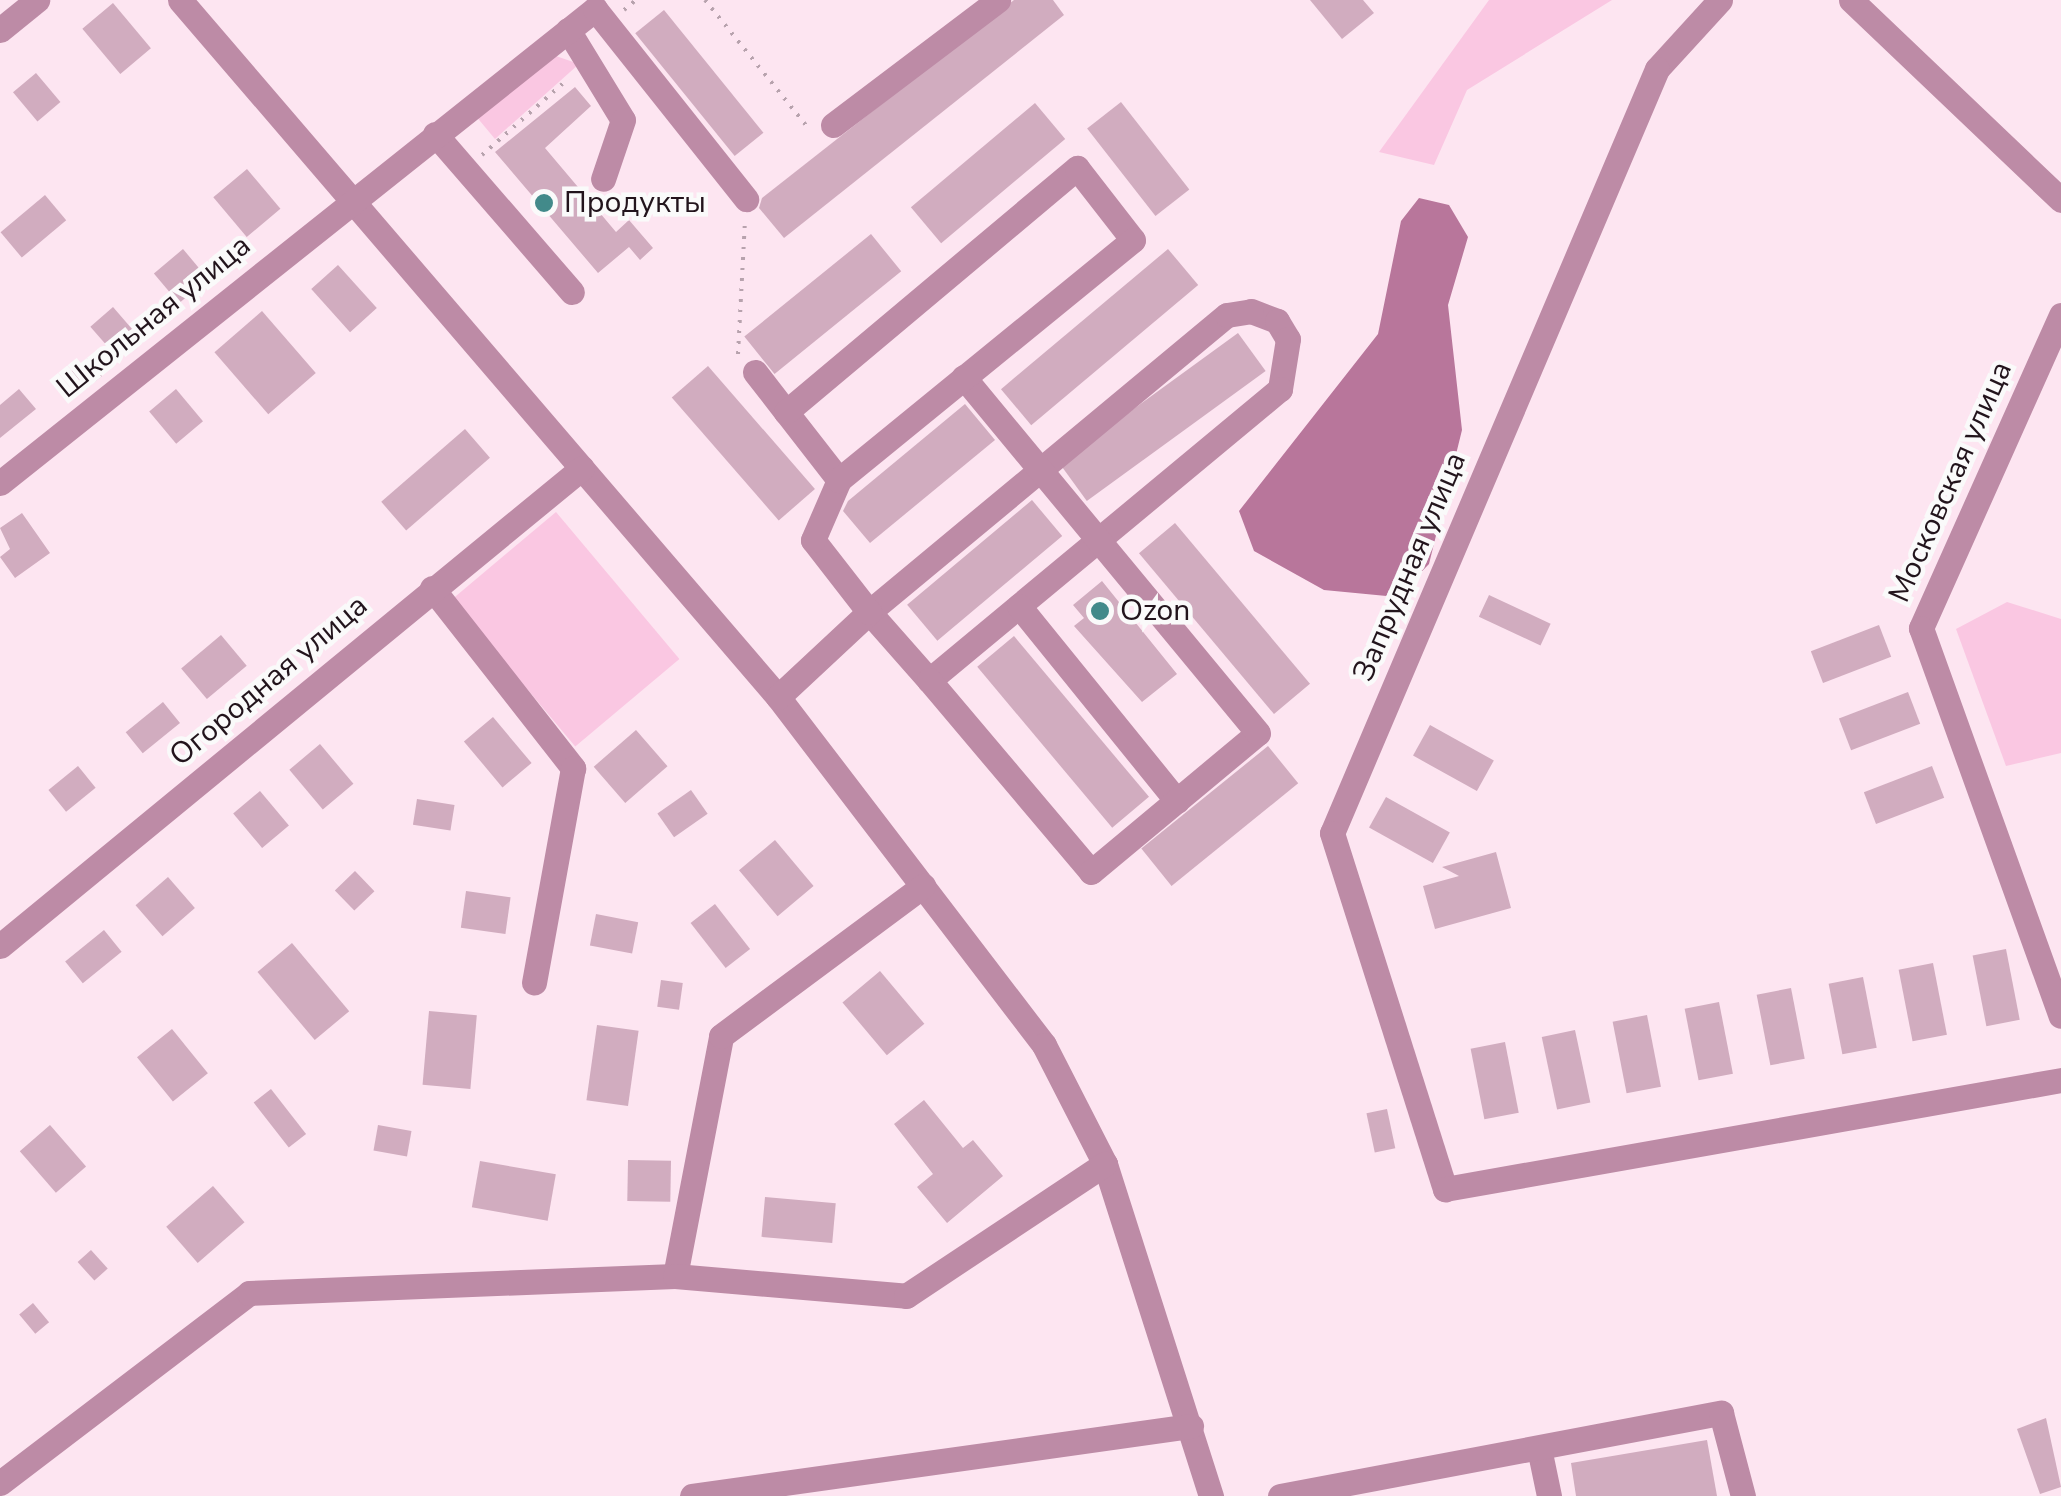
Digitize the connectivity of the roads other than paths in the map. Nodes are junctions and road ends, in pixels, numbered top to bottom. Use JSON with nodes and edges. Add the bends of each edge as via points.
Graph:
{"nodes":[{"id":1,"x":37,"y":0,"type":"edge"},
{"id":2,"x":180,"y":0,"type":"edge"},
{"id":3,"x":1720,"y":0,"type":"edge"},
{"id":4,"x":1850,"y":0,"type":"edge"},
{"id":5,"x":987,"y":3,"type":"edge"},
{"id":6,"x":0,"y":30,"type":"edge"},
{"id":7,"x":568,"y":30,"type":"junction"},
{"id":8,"x":824,"y":131,"type":"road end"},
{"id":9,"x":435,"y":134,"type":"junction"},
{"id":10,"x":604,"y":179,"type":"dead end"},
{"id":11,"x":746,"y":199,"type":"road end"},
{"id":12,"x":2061,"y":200,"type":"edge"},
{"id":13,"x":348,"y":201,"type":"junction"},
{"id":14,"x":572,"y":292,"type":"dead end"},
{"id":15,"x":2061,"y":315,"type":"edge"},
{"id":16,"x":755,"y":372,"type":"dead end"},
{"id":17,"x":964,"y":377,"type":"junction"},
{"id":18,"x":786,"y":412,"type":"junction"},
{"id":19,"x":582,"y":468,"type":"junction"},
{"id":20,"x":1038,"y":468,"type":"junction"},
{"id":21,"x":839,"y":480,"type":"junction"},
{"id":22,"x":0,"y":483,"type":"edge"},
{"id":23,"x":1097,"y":542,"type":"junction"},
{"id":24,"x":432,"y":588,"type":"junction"},
{"id":25,"x":1019,"y":606,"type":"junction"},
{"id":26,"x":869,"y":612,"type":"junction"},
{"id":27,"x":930,"y":680,"type":"junction"},
{"id":28,"x":778,"y":697,"type":"junction"},
{"id":29,"x":1176,"y":800,"type":"junction"},
{"id":30,"x":923,"y":886,"type":"junction"},
{"id":31,"x":0,"y":946,"type":"edge"},
{"id":32,"x":534,"y":982,"type":"dead end"},
{"id":33,"x":2061,"y":1016,"type":"edge"},
{"id":34,"x":2061,"y":1080,"type":"edge"},
{"id":35,"x":1105,"y":1164,"type":"junction"},
{"id":36,"x":675,"y":1276,"type":"junction"},
{"id":37,"x":1191,"y":1426,"type":"junction"},
{"id":38,"x":1539,"y":1448,"type":"junction"},
{"id":39,"x":0,"y":1483,"type":"edge"},
{"id":40,"x":704,"y":1495,"type":"edge"},
{"id":41,"x":1210,"y":1496,"type":"edge"},
{"id":42,"x":1280,"y":1496,"type":"edge"},
{"id":43,"x":1549,"y":1496,"type":"edge"},
{"id":44,"x":1743,"y":1496,"type":"edge"}],
"edges":[{"from":1,"to":6,"type":"street"},
{"from":2,"to":13,"type":"street"},
{"from":3,"to":34,"type":"street","name":"Запрудная улица","via":[[1657,70],[1332,834],[1444,1189]]},
{"from":4,"to":12,"type":"street"},
{"from":5,"to":8,"type":"street"},
{"from":7,"to":9,"type":"street","name":"Школьная улица"},
{"from":7,"to":10,"type":"street","via":[[623,120]]},
{"from":7,"to":11,"type":"street","via":[[596,8]]},
{"from":9,"to":13,"type":"street","name":"Школьная улица"},
{"from":9,"to":14,"type":"street"},
{"from":13,"to":19,"type":"street"},
{"from":13,"to":22,"type":"street","name":"Школьная улица"},
{"from":15,"to":33,"type":"street","name":"Московская улица","via":[[1921,628]]},
{"from":16,"to":18,"type":"street"},
{"from":17,"to":18,"type":"street","via":[[1133,240],[1078,168]]},
{"from":17,"to":20,"type":"street"},
{"from":17,"to":21,"type":"street"},
{"from":18,"to":21,"type":"street"},
{"from":19,"to":24,"type":"street","name":"Огородная улица"},
{"from":19,"to":28,"type":"street"},
{"from":20,"to":23,"type":"street"},
{"from":20,"to":23,"type":"street","via":[[1226,315],[1278,321],[1290,365],[1280,389]]},
{"from":20,"to":26,"type":"street"},
{"from":21,"to":26,"type":"street","via":[[812,540]]},
{"from":23,"to":25,"type":"street"},
{"from":23,"to":29,"type":"street","via":[[1258,732]]},
{"from":24,"to":31,"type":"street","name":"Огородная улица"},
{"from":24,"to":32,"type":"street","via":[[574,768]]},
{"from":25,"to":27,"type":"street"},
{"from":25,"to":29,"type":"street"},
{"from":26,"to":27,"type":"street"},
{"from":26,"to":28,"type":"street"},
{"from":27,"to":29,"type":"street","via":[[1091,872]]},
{"from":28,"to":30,"type":"street"},
{"from":30,"to":35,"type":"street","via":[[1044,1044]]},
{"from":30,"to":36,"type":"street","via":[[721,1036]]},
{"from":35,"to":36,"type":"street","via":[[906,1296]]},
{"from":35,"to":37,"type":"street"},
{"from":36,"to":39,"type":"street","via":[[249,1293]]},
{"from":37,"to":40,"type":"street"},
{"from":37,"to":41,"type":"street"},
{"from":38,"to":42,"type":"street"},
{"from":38,"to":43,"type":"street"},
{"from":38,"to":44,"type":"street","via":[[1721,1413]]}]}
